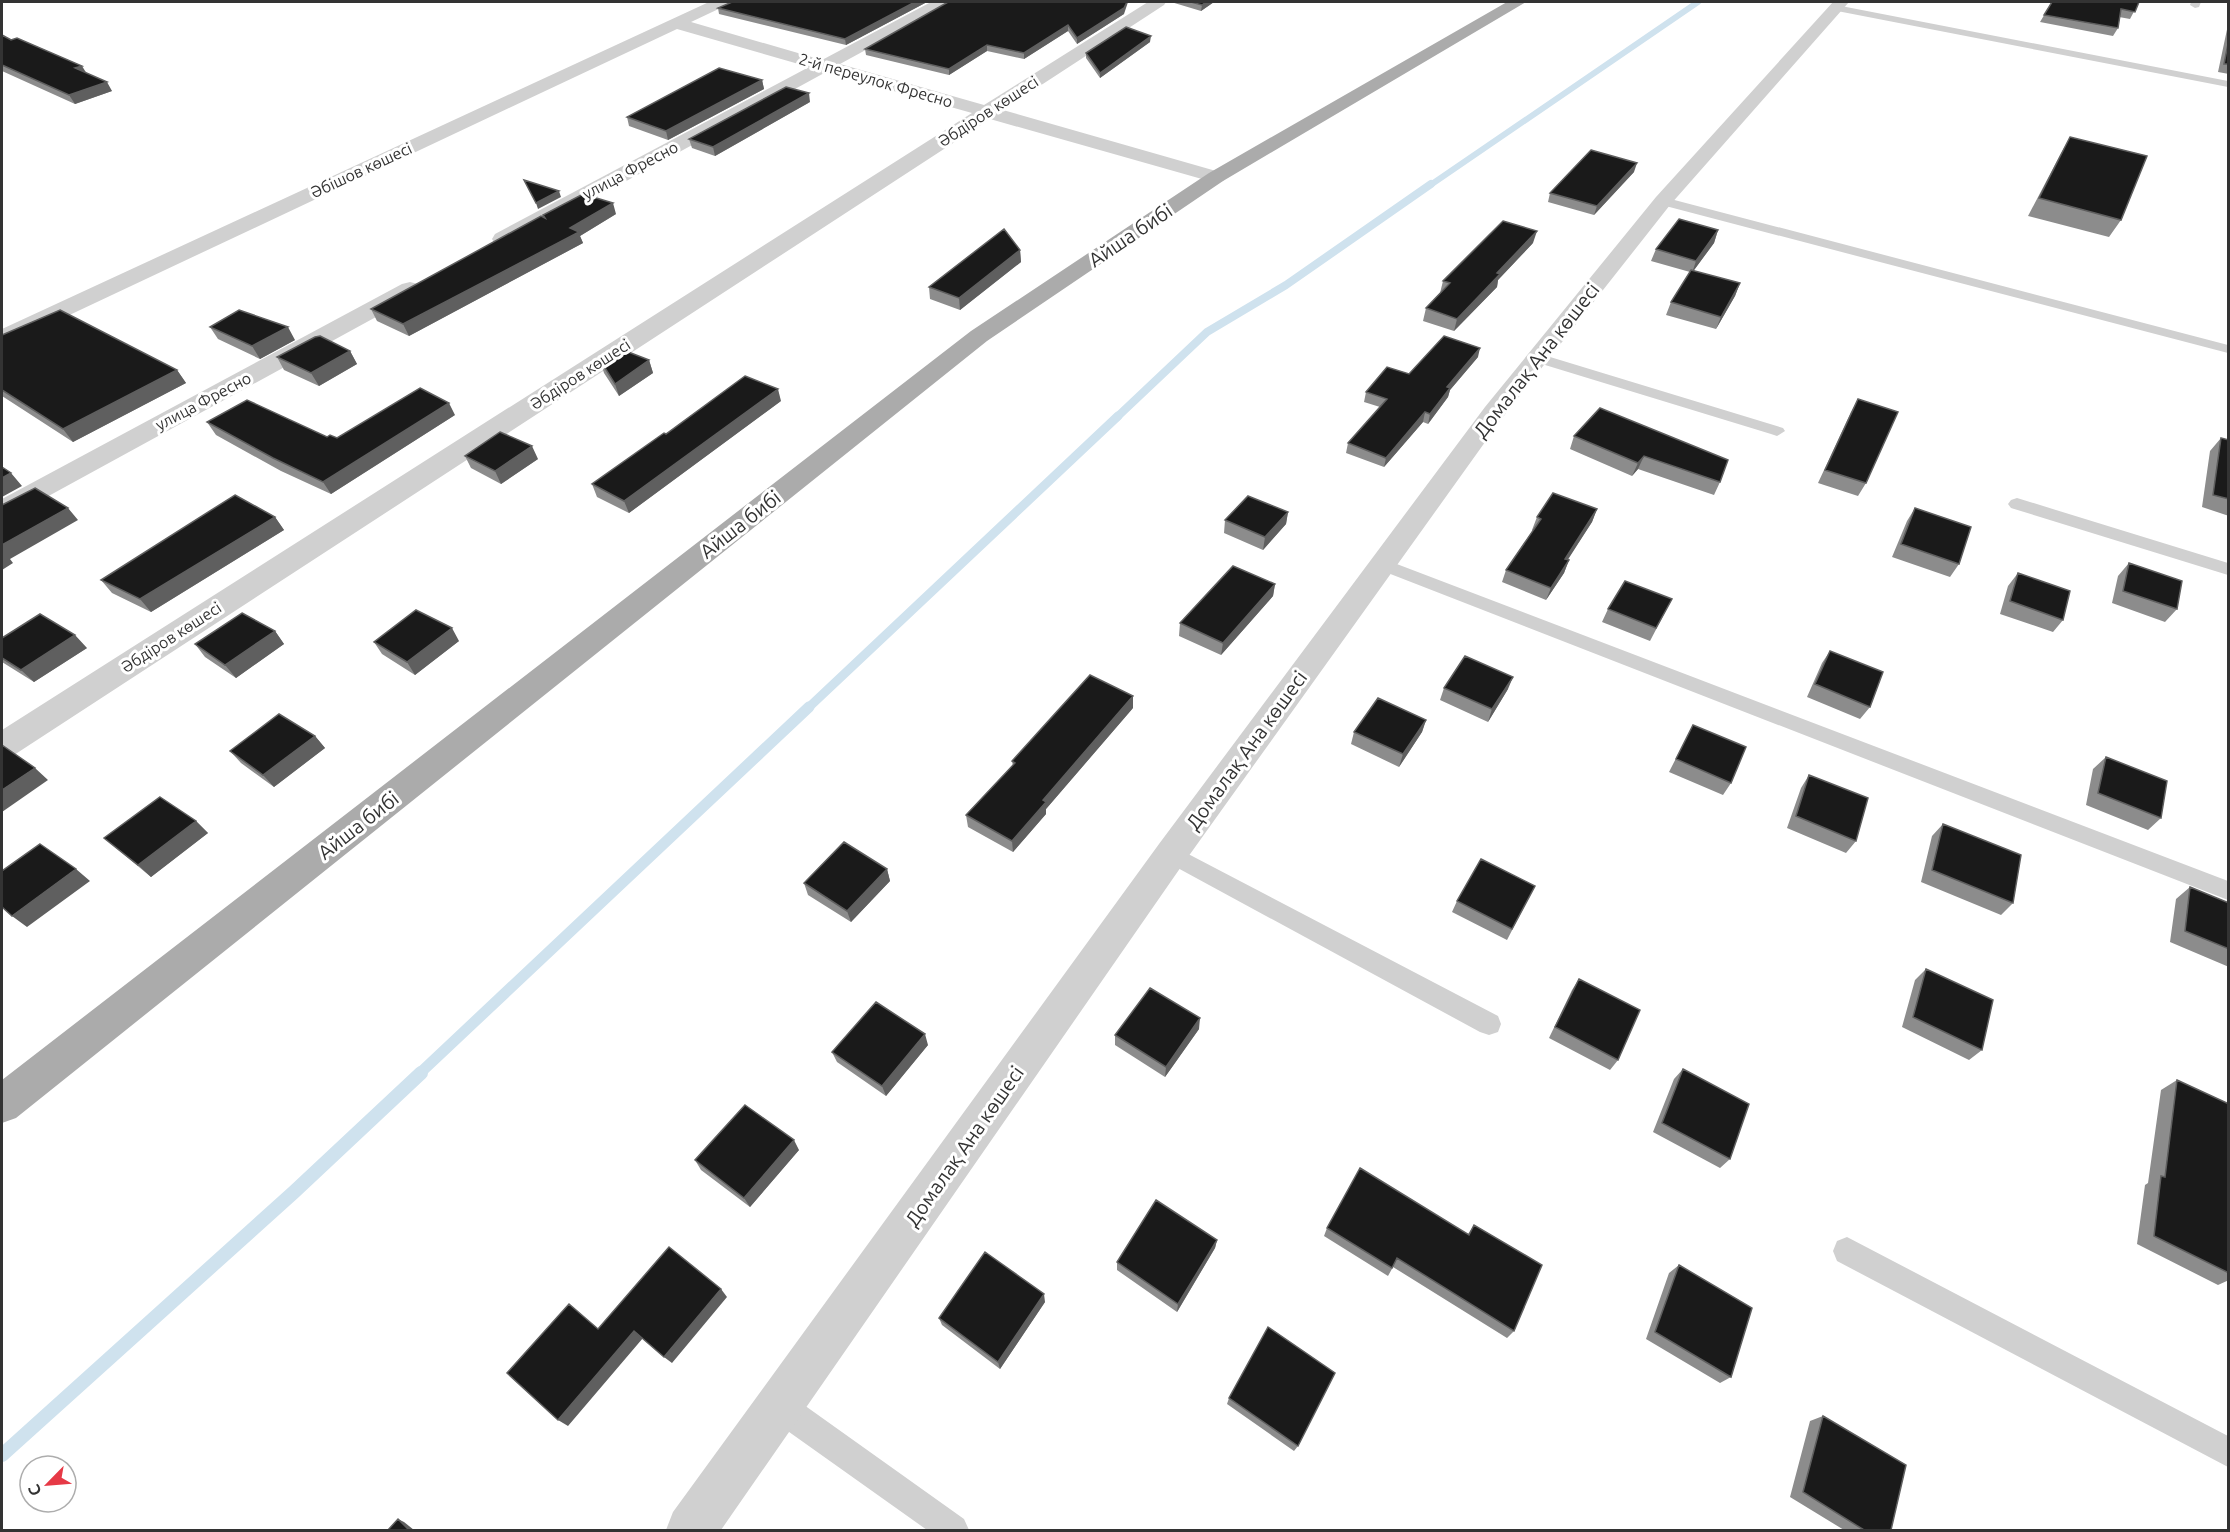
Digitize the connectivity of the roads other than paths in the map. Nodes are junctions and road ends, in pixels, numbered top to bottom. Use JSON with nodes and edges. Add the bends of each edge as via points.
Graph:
{"nodes":[{"id":1,"x":721,"y":2,"type":"edge"},
{"id":2,"x":942,"y":2,"type":"edge"},
{"id":3,"x":1158,"y":2,"type":"edge"},
{"id":4,"x":1518,"y":2,"type":"edge"},
{"id":5,"x":1838,"y":5,"type":"edge"},
{"id":6,"x":675,"y":23,"type":"junction"},
{"id":7,"x":826,"y":64,"type":"junction"},
{"id":8,"x":2229,"y":84,"type":"edge"},
{"id":9,"x":987,"y":112,"type":"junction"},
{"id":10,"x":1216,"y":177,"type":"junction"},
{"id":11,"x":1663,"y":201,"type":"junction"},
{"id":12,"x":482,"y":250,"type":"edge"},
{"id":13,"x":429,"y":279,"type":"edge"},
{"id":14,"x":2,"y":338,"type":"edge"},
{"id":15,"x":2229,"y":349,"type":"edge"},
{"id":16,"x":1537,"y":358,"type":"junction"},
{"id":17,"x":1777,"y":431,"type":"dead end"},
{"id":18,"x":2017,"y":504,"type":"dead end"},
{"id":19,"x":2,"y":510,"type":"edge"},
{"id":20,"x":1381,"y":564,"type":"junction"},
{"id":21,"x":2229,"y":569,"type":"edge"},
{"id":22,"x":2,"y":746,"type":"edge"},
{"id":23,"x":1171,"y":854,"type":"junction"},
{"id":24,"x":2229,"y":891,"type":"edge"},
{"id":25,"x":1489,"y":1024,"type":"dead end"},
{"id":26,"x":2,"y":1104,"type":"edge"},
{"id":27,"x":1847,"y":1251,"type":"dead end"},
{"id":28,"x":779,"y":1406,"type":"junction"},
{"id":29,"x":2229,"y":1452,"type":"edge"},
{"id":30,"x":691,"y":1530,"type":"edge"},
{"id":31,"x":953,"y":1530,"type":"edge"}],
"edges":[{"from":1,"to":6,"type":"street","name":"Әбішов көшесі"},
{"from":2,"to":7,"type":"street","name":"улица Фресно"},
{"from":3,"to":9,"type":"street","name":"Әбдіров көшесі"},
{"from":4,"to":10,"type":"main road","name":"Айша бибі"},
{"from":5,"to":8,"type":"lane"},
{"from":5,"to":11,"type":"street","name":"Домалақ Ана көшесі"},
{"from":6,"to":7,"type":"street","name":"2-й переулок Фресно"},
{"from":6,"to":14,"type":"street","name":"Әбішов көшесі"},
{"from":7,"to":9,"type":"street","name":"2-й переулок Фресно"},
{"from":7,"to":12,"type":"street","name":"улица Фресно"},
{"from":9,"to":10,"type":"street","name":"2-й переулок Фресно"},
{"from":9,"to":22,"type":"street","name":"Әбдіров көшесі"},
{"from":10,"to":26,"type":"main road","name":"Айша бибі","via":[[979,336]]},
{"from":11,"to":15,"type":"lane"},
{"from":11,"to":16,"type":"street","name":"Домалақ Ана көшесі"},
{"from":13,"to":19,"type":"street","name":"улица Фресно"},
{"from":16,"to":17,"type":"lane"},
{"from":16,"to":20,"type":"street","name":"Домалақ Ана көшесі"},
{"from":18,"to":21,"type":"lane"},
{"from":20,"to":23,"type":"street","name":"Домалақ Ана көшесі"},
{"from":20,"to":24,"type":"lane"},
{"from":23,"to":25,"type":"lane"},
{"from":23,"to":28,"type":"street","name":"Домалақ Ана көшесі"},
{"from":27,"to":29,"type":"lane"},
{"from":28,"to":30,"type":"street","name":"Домалақ Ана көшесі"},
{"from":28,"to":31,"type":"lane"}]}
